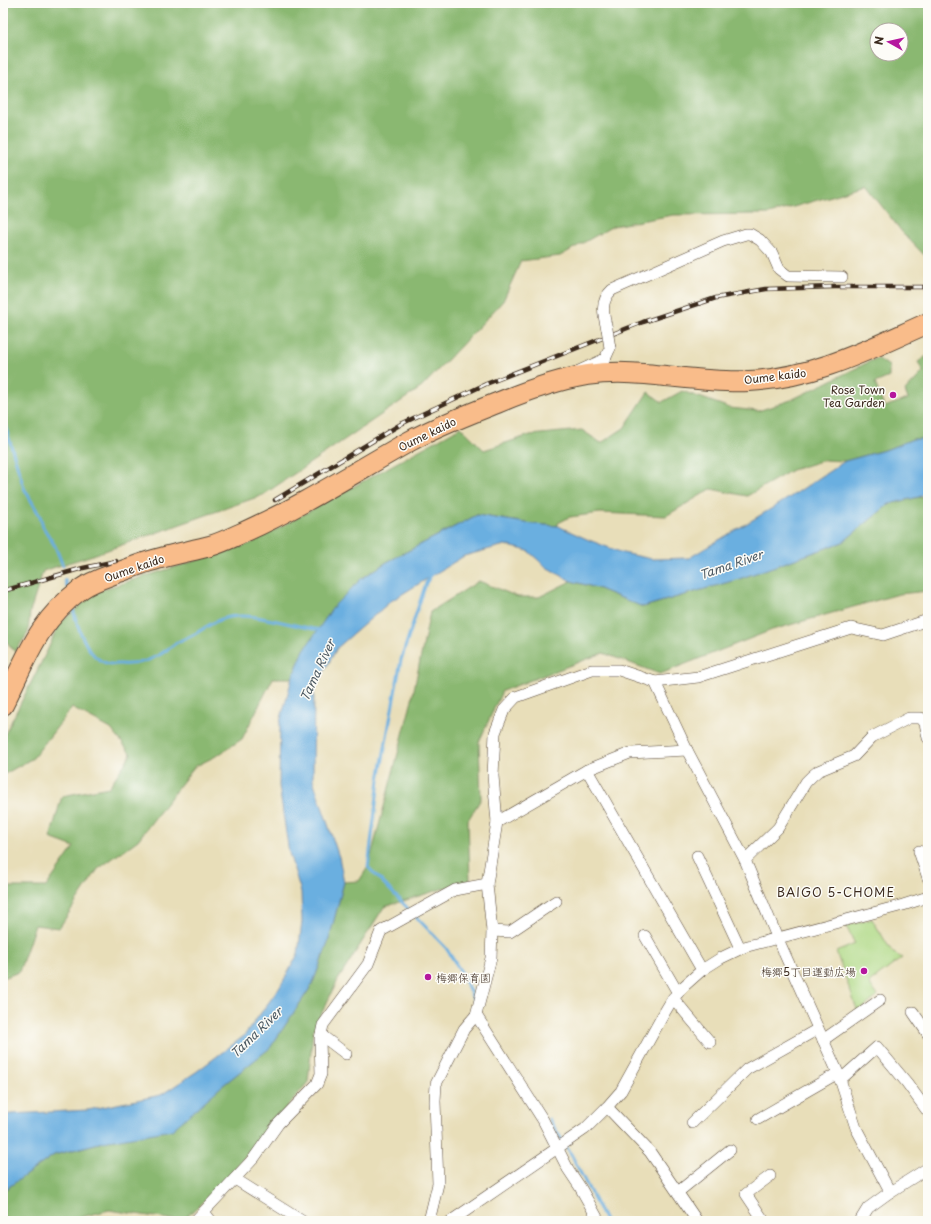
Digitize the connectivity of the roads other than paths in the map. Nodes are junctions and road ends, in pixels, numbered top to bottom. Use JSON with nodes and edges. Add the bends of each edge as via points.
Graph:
{"nodes":[{"id":1,"x":842,"y":277,"type":"dead end"},
{"id":2,"x":928,"y":323,"type":"edge"},
{"id":3,"x":562,"y":380,"type":"junction"},
{"id":4,"x":928,"y":620,"type":"edge"},
{"id":5,"x":655,"y":682,"type":"junction"},
{"id":6,"x":3,"y":706,"type":"edge"},
{"id":7,"x":928,"y":738,"type":"edge"},
{"id":8,"x":687,"y":750,"type":"junction"},
{"id":9,"x":587,"y":770,"type":"junction"},
{"id":10,"x":497,"y":822,"type":"junction"},
{"id":11,"x":919,"y":851,"type":"dead end"},
{"id":12,"x":697,"y":856,"type":"dead end"},
{"id":13,"x":745,"y":860,"type":"junction"},
{"id":14,"x":928,"y":878,"type":"edge"},
{"id":15,"x":487,"y":884,"type":"junction"},
{"id":16,"x":928,"y":897,"type":"edge"},
{"id":17,"x":556,"y":901,"type":"dead end"},
{"id":18,"x":492,"y":931,"type":"junction"},
{"id":19,"x":646,"y":936,"type":"dead end"},
{"id":20,"x":777,"y":937,"type":"junction"},
{"id":21,"x":740,"y":948,"type":"junction"},
{"id":22,"x":702,"y":970,"type":"junction"},
{"id":23,"x":676,"y":996,"type":"junction"},
{"id":24,"x":880,"y":1000,"type":"dead end"},
{"id":25,"x":913,"y":1012,"type":"dead end"},
{"id":26,"x":476,"y":1015,"type":"junction"},
{"id":27,"x":818,"y":1029,"type":"junction"},
{"id":28,"x":928,"y":1034,"type":"edge"},
{"id":29,"x":321,"y":1035,"type":"junction"},
{"id":30,"x":823,"y":1040,"type":"junction"},
{"id":31,"x":710,"y":1042,"type":"dead end"},
{"id":32,"x":346,"y":1054,"type":"dead end"},
{"id":33,"x":839,"y":1077,"type":"junction"},
{"id":34,"x":607,"y":1107,"type":"junction"},
{"id":35,"x":928,"y":1112,"type":"edge"},
{"id":36,"x":758,"y":1119,"type":"dead end"},
{"id":37,"x":692,"y":1123,"type":"dead end"},
{"id":38,"x":556,"y":1149,"type":"junction"},
{"id":39,"x":730,"y":1150,"type":"dead end"},
{"id":40,"x":928,"y":1168,"type":"edge"},
{"id":41,"x":770,"y":1176,"type":"dead end"},
{"id":42,"x":235,"y":1179,"type":"junction"},
{"id":43,"x":678,"y":1192,"type":"junction"},
{"id":44,"x":890,"y":1192,"type":"junction"},
{"id":45,"x":208,"y":1216,"type":"edge"},
{"id":46,"x":195,"y":1221,"type":"edge"},
{"id":47,"x":302,"y":1221,"type":"edge"},
{"id":48,"x":429,"y":1221,"type":"edge"},
{"id":49,"x":451,"y":1221,"type":"edge"},
{"id":50,"x":598,"y":1221,"type":"edge"},
{"id":51,"x":697,"y":1221,"type":"edge"},
{"id":52,"x":764,"y":1221,"type":"edge"},
{"id":53,"x":860,"y":1221,"type":"edge"}],
"edges":[{"from":1,"to":3,"type":"street","bridge":true,"via":[[788,276],[779,269],[772,253],[750,234],[723,241],[612,290],[603,305],[610,348],[605,359]]},
{"from":2,"to":3,"type":"highway","name":"Oume kaido","via":[[831,366],[786,377],[749,381],[709,380],[614,372]]},
{"from":3,"to":6,"type":"highway","name":"Oume kaido","via":[[526,391],[453,420],[244,532],[213,545],[154,560],[84,587],[56,610],[43,626]]},
{"from":4,"to":5,"type":"street","via":[[883,635],[851,628],[698,677]]},
{"from":5,"to":8,"type":"street"},
{"from":5,"to":10,"type":"street","via":[[619,670],[592,670],[516,697],[504,710],[495,733],[493,776]]},
{"from":7,"to":13,"type":"street","via":[[925,723],[921,718],[909,718],[872,737],[854,756],[818,771],[806,782],[778,828]]},
{"from":8,"to":9,"type":"street","via":[[630,754]]},
{"from":8,"to":13,"type":"street"},
{"from":9,"to":10,"type":"street"},
{"from":9,"to":22,"type":"street"},
{"from":10,"to":15,"type":"street"},
{"from":11,"to":14,"type":"street"},
{"from":12,"to":21,"type":"street"},
{"from":13,"to":20,"type":"street"},
{"from":15,"to":18,"type":"street"},
{"from":15,"to":29,"type":"street","via":[[455,890],[381,931],[368,964],[323,1025]]},
{"from":16,"to":20,"type":"street"},
{"from":17,"to":18,"type":"street","via":[[510,932]]},
{"from":18,"to":26,"type":"street","via":[[491,958]]},
{"from":19,"to":23,"type":"street"},
{"from":20,"to":21,"type":"street"},
{"from":20,"to":27,"type":"street"},
{"from":21,"to":22,"type":"street"},
{"from":22,"to":23,"type":"street"},
{"from":23,"to":31,"type":"street"},
{"from":23,"to":34,"type":"street","via":[[662,1015],[621,1091]]},
{"from":24,"to":30,"type":"street"},
{"from":25,"to":28,"type":"street"},
{"from":26,"to":38,"type":"street","via":[[536,1108]]},
{"from":26,"to":48,"type":"street","via":[[464,1029],[436,1084],[438,1184]]},
{"from":27,"to":30,"type":"street"},
{"from":27,"to":37,"type":"street","via":[[747,1069]]},
{"from":29,"to":32,"type":"street"},
{"from":29,"to":42,"type":"street","via":[[321,1074],[317,1084],[278,1124],[254,1158]]},
{"from":30,"to":33,"type":"street"},
{"from":33,"to":35,"type":"street","via":[[877,1047]]},
{"from":33,"to":36,"type":"street"},
{"from":33,"to":44,"type":"street","via":[[856,1128]]},
{"from":34,"to":38,"type":"street","via":[[585,1129]]},
{"from":34,"to":43,"type":"street","via":[[650,1152]]},
{"from":38,"to":49,"type":"street"},
{"from":38,"to":50,"type":"street"},
{"from":39,"to":43,"type":"street"},
{"from":40,"to":44,"type":"street"},
{"from":41,"to":52,"type":"street","via":[[746,1194]]},
{"from":42,"to":45,"type":"street"},
{"from":42,"to":47,"type":"street"},
{"from":43,"to":51,"type":"street"},
{"from":44,"to":53,"type":"street","via":[[868,1208]]},
{"from":45,"to":46,"type":"street"}]}
